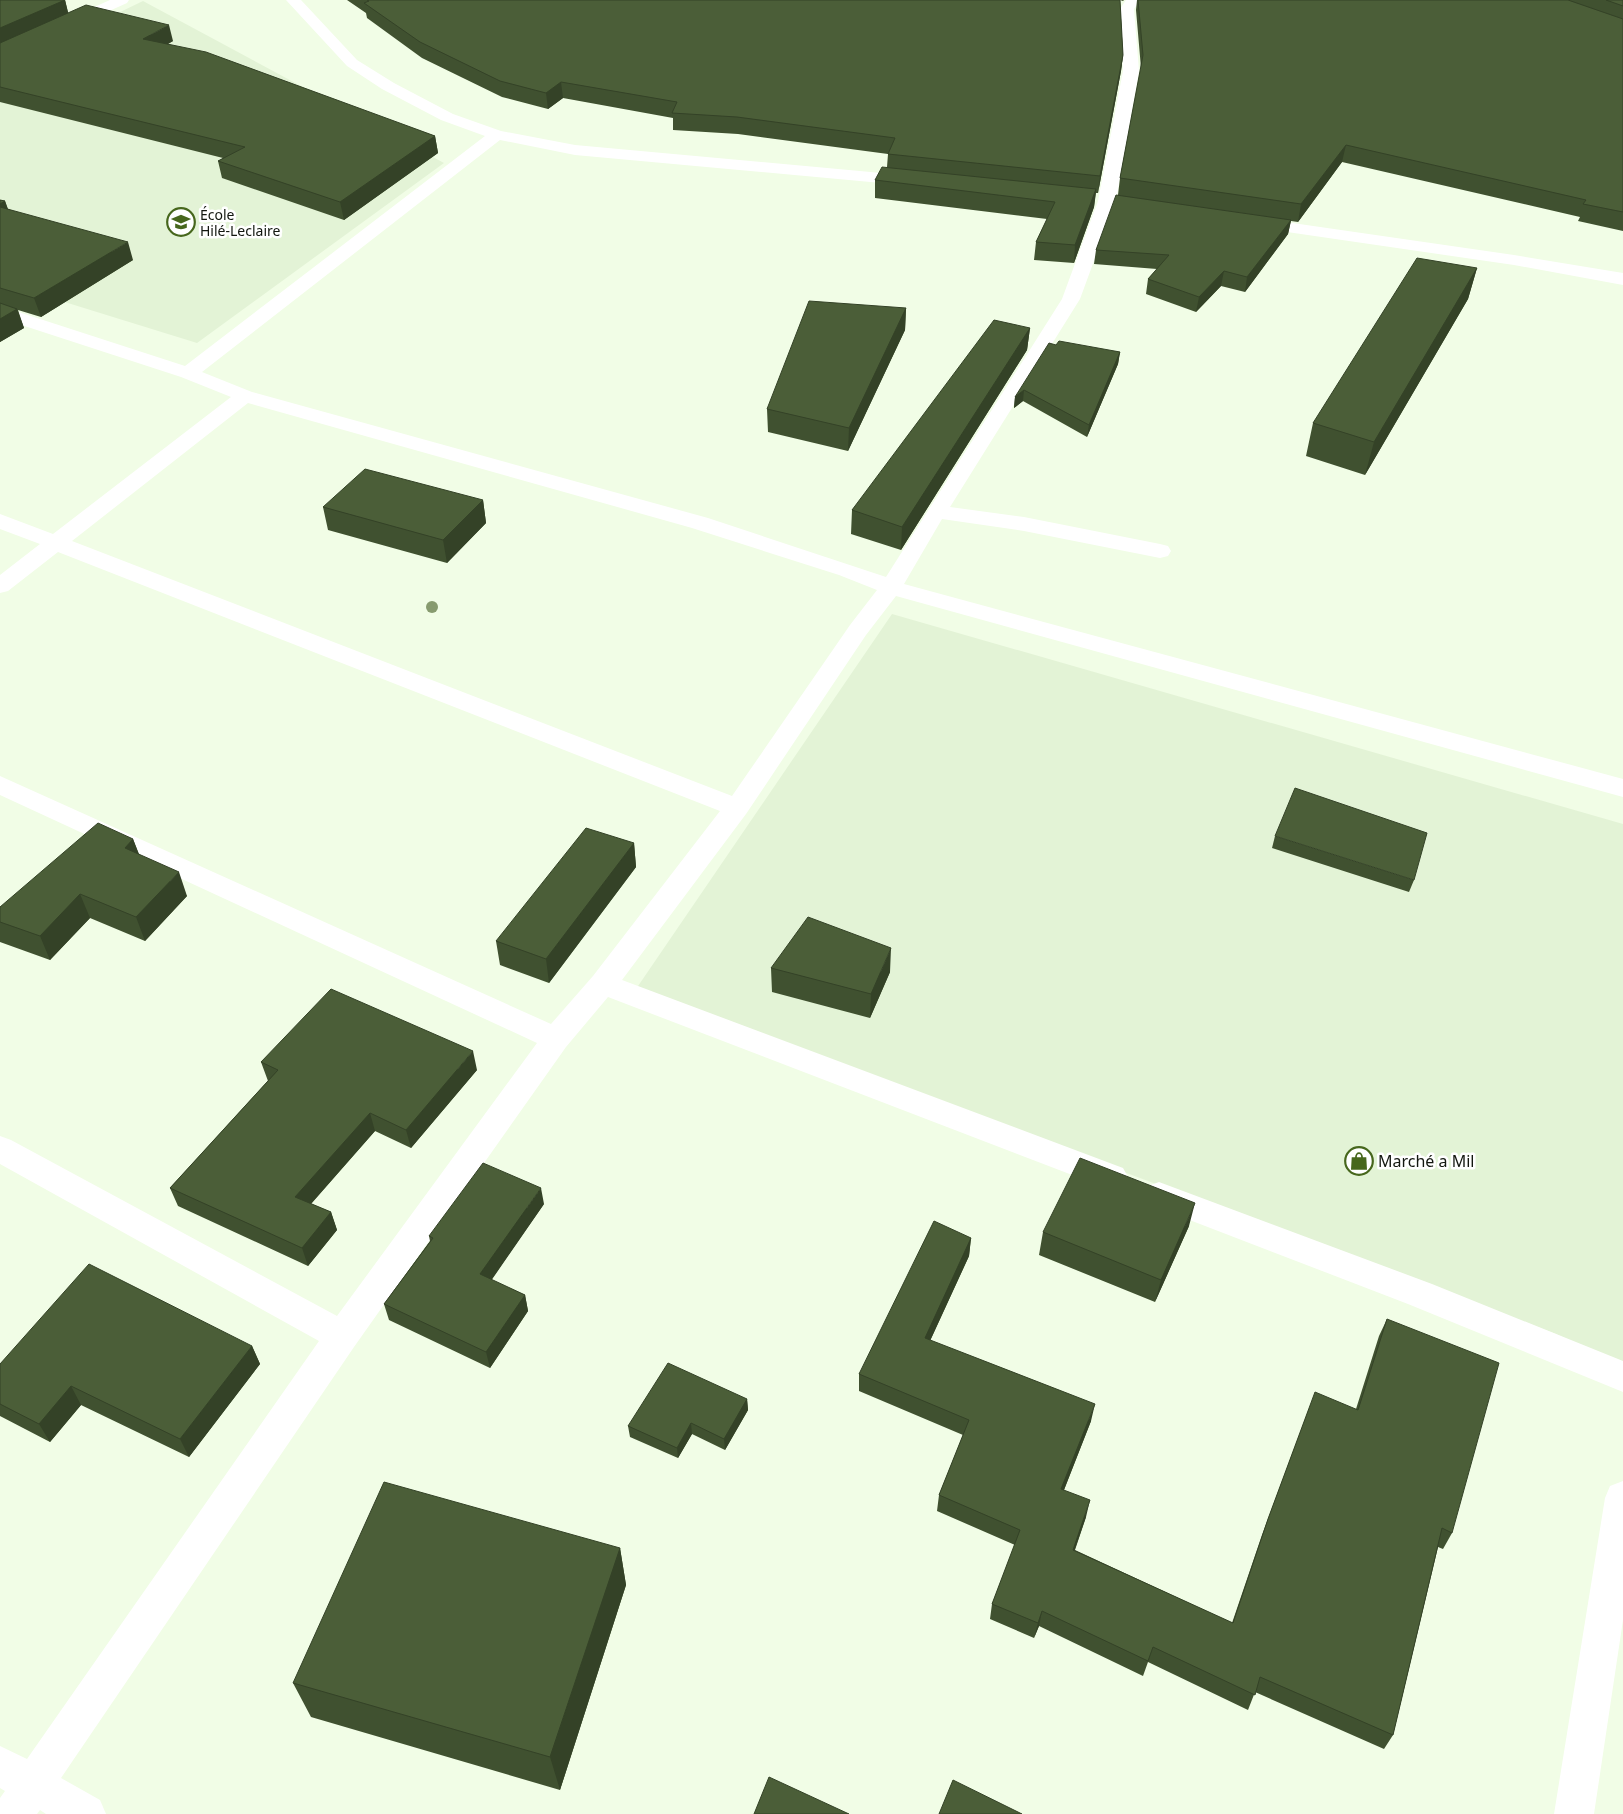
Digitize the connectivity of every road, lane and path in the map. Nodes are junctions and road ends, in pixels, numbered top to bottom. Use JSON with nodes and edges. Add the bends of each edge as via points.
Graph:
{"nodes":[{"id":1,"x":122,"y":0,"type":"edge"},
{"id":2,"x":294,"y":0,"type":"edge"},
{"id":3,"x":1111,"y":5,"type":"edge"},
{"id":4,"x":1130,"y":5,"type":"edge"},
{"id":5,"x":0,"y":55,"type":"edge"},
{"id":6,"x":497,"y":135,"type":"junction"},
{"id":7,"x":929,"y":182,"type":"edge"},
{"id":8,"x":1233,"y":219,"type":"edge"},
{"id":9,"x":1623,"y":279,"type":"edge"},
{"id":10,"x":0,"y":312,"type":"edge"},
{"id":11,"x":188,"y":374,"type":"junction"},
{"id":12,"x":245,"y":396,"type":"junction"},
{"id":13,"x":936,"y":512,"type":"junction"},
{"id":14,"x":0,"y":521,"type":"edge"},
{"id":15,"x":55,"y":542,"type":"junction"},
{"id":16,"x":1160,"y":551,"type":"dead end"},
{"id":17,"x":0,"y":586,"type":"edge"},
{"id":18,"x":891,"y":587,"type":"junction"},
{"id":19,"x":0,"y":785,"type":"edge"},
{"id":20,"x":1623,"y":788,"type":"edge"},
{"id":21,"x":737,"y":808,"type":"junction"},
{"id":22,"x":603,"y":984,"type":"junction"},
{"id":23,"x":556,"y":1039,"type":"junction"},
{"id":24,"x":0,"y":1149,"type":"edge"},
{"id":25,"x":342,"y":1336,"type":"junction"},
{"id":26,"x":1623,"y":1377,"type":"edge"},
{"id":27,"x":1623,"y":1498,"type":"edge"},
{"id":28,"x":15,"y":1788,"type":"edge"},
{"id":29,"x":86,"y":1814,"type":"edge"},
{"id":30,"x":1574,"y":1814,"type":"edge"}],
"edges":[{"from":1,"to":5,"type":"street"},
{"from":2,"to":6,"type":"street","via":[[352,63],[447,117]]},
{"from":3,"to":4,"type":"street"},
{"from":4,"to":13,"type":"street","via":[[1131,72],[1107,201],[1071,299]]},
{"from":6,"to":7,"type":"street","via":[[575,150]]},
{"from":6,"to":11,"type":"street"},
{"from":8,"to":9,"type":"street"},
{"from":10,"to":11,"type":"street"},
{"from":11,"to":12,"type":"street"},
{"from":12,"to":15,"type":"street"},
{"from":12,"to":18,"type":"street","via":[[700,523]]},
{"from":13,"to":16,"type":"street","via":[[1024,524]]},
{"from":13,"to":18,"type":"street"},
{"from":14,"to":15,"type":"street"},
{"from":15,"to":17,"type":"street"},
{"from":15,"to":21,"type":"street"},
{"from":18,"to":20,"type":"street"},
{"from":18,"to":21,"type":"street"},
{"from":19,"to":23,"type":"street"},
{"from":21,"to":22,"type":"street"},
{"from":22,"to":23,"type":"street"},
{"from":22,"to":26,"type":"street","via":[[1420,1294]]},
{"from":23,"to":25,"type":"street"},
{"from":24,"to":25,"type":"street"},
{"from":25,"to":28,"type":"street"},
{"from":27,"to":30,"type":"street"},
{"from":28,"to":29,"type":"street"}]}
